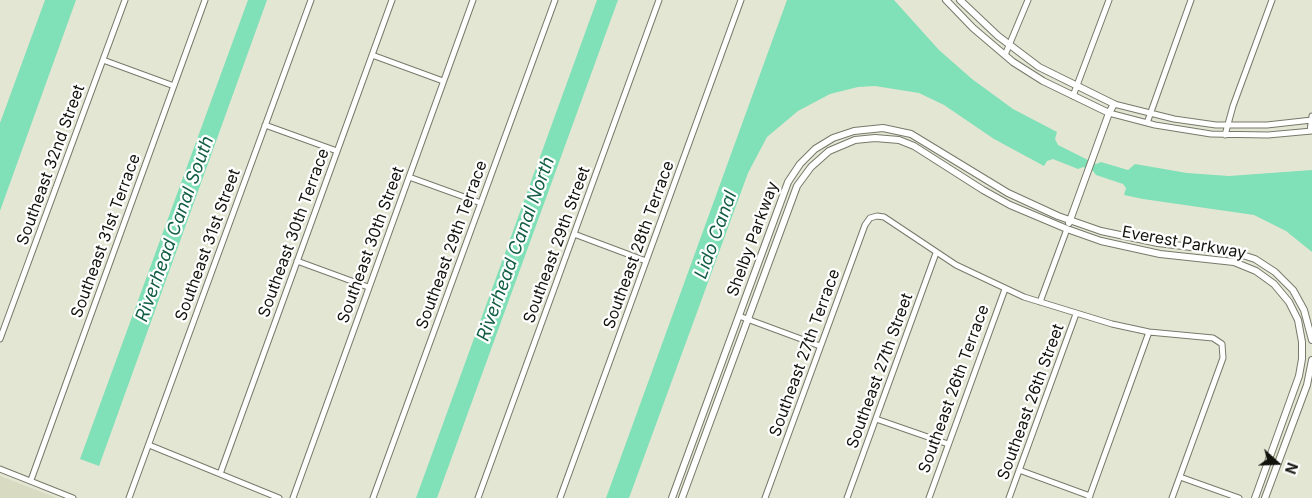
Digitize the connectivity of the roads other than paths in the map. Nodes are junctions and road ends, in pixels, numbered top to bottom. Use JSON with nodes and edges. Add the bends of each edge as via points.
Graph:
{"nodes":[{"id":1,"x":125,"y":0,"type":"edge"},
{"id":2,"x":205,"y":0,"type":"edge"},
{"id":3,"x":311,"y":0,"type":"edge"},
{"id":4,"x":392,"y":0,"type":"edge"},
{"id":5,"x":473,"y":0,"type":"edge"},
{"id":6,"x":555,"y":0,"type":"edge"},
{"id":7,"x":659,"y":0,"type":"edge"},
{"id":8,"x":741,"y":0,"type":"edge"},
{"id":9,"x":946,"y":0,"type":"edge"},
{"id":10,"x":960,"y":0,"type":"edge"},
{"id":11,"x":1028,"y":0,"type":"edge"},
{"id":12,"x":1109,"y":0,"type":"edge"},
{"id":13,"x":1191,"y":0,"type":"edge"},
{"id":14,"x":1272,"y":0,"type":"edge"},
{"id":15,"x":1010,"y":47,"type":"junction"},
{"id":16,"x":372,"y":55,"type":"junction"},
{"id":17,"x":1005,"y":56,"type":"junction"},
{"id":18,"x":103,"y":60,"type":"junction"},
{"id":19,"x":443,"y":82,"type":"junction"},
{"id":20,"x":174,"y":86,"type":"junction"},
{"id":21,"x":1078,"y":88,"type":"junction"},
{"id":22,"x":1073,"y":96,"type":"junction"},
{"id":23,"x":1114,"y":104,"type":"junction"},
{"id":24,"x":1108,"y":113,"type":"junction"},
{"id":25,"x":1150,"y":114,"type":"junction"},
{"id":26,"x":1311,"y":119,"type":"edge"},
{"id":27,"x":1147,"y":123,"type":"junction"},
{"id":28,"x":265,"y":125,"type":"junction"},
{"id":29,"x":1227,"y":125,"type":"junction"},
{"id":30,"x":1311,"y":131,"type":"edge"},
{"id":31,"x":1225,"y":135,"type":"junction"},
{"id":32,"x":337,"y":150,"type":"junction"},
{"id":33,"x":409,"y":177,"type":"junction"},
{"id":34,"x":784,"y":189,"type":"junction"},
{"id":35,"x":793,"y":193,"type":"junction"},
{"id":36,"x":481,"y":203,"type":"junction"},
{"id":37,"x":1070,"y":220,"type":"junction"},
{"id":38,"x":1067,"y":229,"type":"junction"},
{"id":39,"x":574,"y":234,"type":"junction"},
{"id":40,"x":1212,"y":250,"type":"junction"},
{"id":41,"x":936,"y":254,"type":"junction"},
{"id":42,"x":1211,"y":260,"type":"junction"},
{"id":43,"x":297,"y":261,"type":"junction"},
{"id":44,"x":646,"y":261,"type":"junction"},
{"id":45,"x":368,"y":287,"type":"junction"},
{"id":46,"x":1005,"y":289,"type":"junction"},
{"id":47,"x":1040,"y":302,"type":"junction"},
{"id":48,"x":1076,"y":314,"type":"junction"},
{"id":49,"x":739,"y":316,"type":"junction"},
{"id":50,"x":748,"y":320,"type":"junction"},
{"id":51,"x":1150,"y":332,"type":"junction"},
{"id":52,"x":0,"y":340,"type":"edge"},
{"id":53,"x":1312,"y":340,"type":"edge"},
{"id":54,"x":820,"y":346,"type":"junction"},
{"id":55,"x":1312,"y":360,"type":"edge"},
{"id":56,"x":876,"y":418,"type":"junction"},
{"id":57,"x":948,"y":444,"type":"junction"},
{"id":58,"x":149,"y":446,"type":"junction"},
{"id":59,"x":0,"y":469,"type":"edge"},
{"id":60,"x":1019,"y":470,"type":"junction"},
{"id":61,"x":220,"y":474,"type":"junction"},
{"id":62,"x":1180,"y":477,"type":"junction"},
{"id":63,"x":31,"y":480,"type":"junction"},
{"id":64,"x":1090,"y":497,"type":"edge"},
{"id":65,"x":73,"y":498,"type":"edge"},
{"id":66,"x":129,"y":498,"type":"edge"},
{"id":67,"x":278,"y":498,"type":"edge"},
{"id":68,"x":293,"y":498,"type":"edge"},
{"id":69,"x":373,"y":498,"type":"edge"},
{"id":70,"x":478,"y":498,"type":"edge"},
{"id":71,"x":560,"y":498,"type":"edge"},
{"id":72,"x":672,"y":498,"type":"edge"},
{"id":73,"x":682,"y":498,"type":"edge"},
{"id":74,"x":765,"y":498,"type":"edge"},
{"id":75,"x":847,"y":498,"type":"edge"},
{"id":76,"x":929,"y":498,"type":"edge"},
{"id":77,"x":1009,"y":498,"type":"edge"},
{"id":78,"x":1172,"y":498,"type":"edge"},
{"id":79,"x":1239,"y":498,"type":"edge"},
{"id":80,"x":1255,"y":498,"type":"edge"},
{"id":81,"x":1265,"y":498,"type":"edge"}],
"edges":[{"from":1,"to":18,"type":"street","name":"Southeast 32nd Street"},
{"from":2,"to":20,"type":"street","name":"Southeast 31st Terrace"},
{"from":3,"to":28,"type":"street","name":"Southeast 31st Street"},
{"from":4,"to":16,"type":"street","name":"Southeast 30th Terrace"},
{"from":5,"to":19,"type":"street","name":"Southeast 30th Street"},
{"from":6,"to":36,"type":"street","name":"Southeast 29th Terrace"},
{"from":7,"to":39,"type":"street","name":"Southeast 29th Street"},
{"from":8,"to":44,"type":"street","name":"Southeast 28th Terrace"},
{"from":9,"to":17,"type":"street"},
{"from":10,"to":15,"type":"street"},
{"from":11,"to":15,"type":"street"},
{"from":12,"to":21,"type":"street"},
{"from":13,"to":25,"type":"street"},
{"from":14,"to":29,"type":"street"},
{"from":15,"to":17,"type":"street"},
{"from":15,"to":21,"type":"street"},
{"from":16,"to":19,"type":"street"},
{"from":16,"to":32,"type":"street","name":"Southeast 30th Terrace"},
{"from":17,"to":22,"type":"street"},
{"from":18,"to":20,"type":"street"},
{"from":18,"to":52,"type":"street","name":"Southeast 32nd Street"},
{"from":19,"to":33,"type":"street","name":"Southeast 30th Street"},
{"from":20,"to":63,"type":"street","name":"Southeast 31st Terrace"},
{"from":21,"to":22,"type":"street"},
{"from":21,"to":23,"type":"street"},
{"from":22,"to":24,"type":"street"},
{"from":23,"to":24,"type":"street"},
{"from":23,"to":25,"type":"street"},
{"from":24,"to":27,"type":"street"},
{"from":24,"to":37,"type":"street"},
{"from":25,"to":27,"type":"street"},
{"from":25,"to":29,"type":"street"},
{"from":26,"to":29,"type":"street","via":[[1267,125]]},
{"from":26,"to":30,"type":"street"},
{"from":27,"to":31,"type":"street"},
{"from":28,"to":32,"type":"street"},
{"from":28,"to":58,"type":"street","name":"Southeast 31st Street"},
{"from":29,"to":31,"type":"street"},
{"from":30,"to":31,"type":"street"},
{"from":32,"to":43,"type":"street","name":"Southeast 30th Terrace"},
{"from":33,"to":36,"type":"street"},
{"from":33,"to":45,"type":"street","name":"Southeast 30th Street"},
{"from":34,"to":35,"type":"street"},
{"from":34,"to":37,"type":"street","name":"Shelby Parkway","via":[[800,164],[827,142],[861,129],[890,129],[918,137],[1008,193]]},
{"from":34,"to":49,"type":"street","name":"Shelby Parkway"},
{"from":35,"to":38,"type":"street","name":"Shelby Parkway","via":[[811,167],[835,148],[861,139],[890,139],[922,150],[1010,205]]},
{"from":35,"to":50,"type":"street","name":"Shelby Parkway"},
{"from":36,"to":69,"type":"street","name":"Southeast 29th Terrace"},
{"from":37,"to":38,"type":"street"},
{"from":37,"to":40,"type":"street","name":"Everest Parkway","via":[[1130,238]]},
{"from":38,"to":42,"type":"street","name":"Everest Parkway","via":[[1126,247]]},
{"from":38,"to":47,"type":"street"},
{"from":39,"to":44,"type":"street"},
{"from":39,"to":70,"type":"street","name":"Southeast 29th Street"},
{"from":40,"to":42,"type":"street"},
{"from":40,"to":53,"type":"street","name":"Everest Parkway","via":[[1248,256],[1282,278],[1301,303]]},
{"from":41,"to":46,"type":"street"},
{"from":41,"to":54,"type":"street","name":"Southeast 27th Terrace","via":[[884,218],[870,218]]},
{"from":41,"to":56,"type":"street","name":"Southeast 27th Street"},
{"from":42,"to":80,"type":"street","name":"Everest Parkway","via":[[1241,265],[1268,279],[1292,308],[1301,334],[1303,351],[1299,376]]},
{"from":43,"to":45,"type":"street"},
{"from":43,"to":61,"type":"street","name":"Southeast 30th Terrace"},
{"from":44,"to":71,"type":"street","name":"Southeast 28th Terrace"},
{"from":45,"to":68,"type":"street","name":"Southeast 30th Street"},
{"from":46,"to":47,"type":"street"},
{"from":46,"to":57,"type":"street","name":"Southeast 26th Terrace"},
{"from":47,"to":48,"type":"street"},
{"from":48,"to":51,"type":"street"},
{"from":48,"to":60,"type":"street","name":"Southeast 26th Street"},
{"from":49,"to":50,"type":"street"},
{"from":49,"to":72,"type":"street","name":"Shelby Parkway"},
{"from":50,"to":54,"type":"street"},
{"from":50,"to":73,"type":"street","name":"Shelby Parkway"},
{"from":51,"to":62,"type":"street","via":[[1213,338],[1225,350]]},
{"from":51,"to":64,"type":"street"},
{"from":54,"to":74,"type":"street","name":"Southeast 27th Terrace"},
{"from":55,"to":81,"type":"street"},
{"from":56,"to":57,"type":"street"},
{"from":56,"to":75,"type":"street","name":"Southeast 27th Street"},
{"from":57,"to":76,"type":"street","name":"Southeast 26th Terrace"},
{"from":58,"to":61,"type":"street"},
{"from":58,"to":66,"type":"street","name":"Southeast 31st Street"},
{"from":59,"to":63,"type":"street"},
{"from":60,"to":64,"type":"street"},
{"from":60,"to":77,"type":"street","name":"Southeast 26th Street"},
{"from":61,"to":67,"type":"street"},
{"from":62,"to":78,"type":"street"},
{"from":62,"to":79,"type":"street"},
{"from":63,"to":65,"type":"street"}]}
